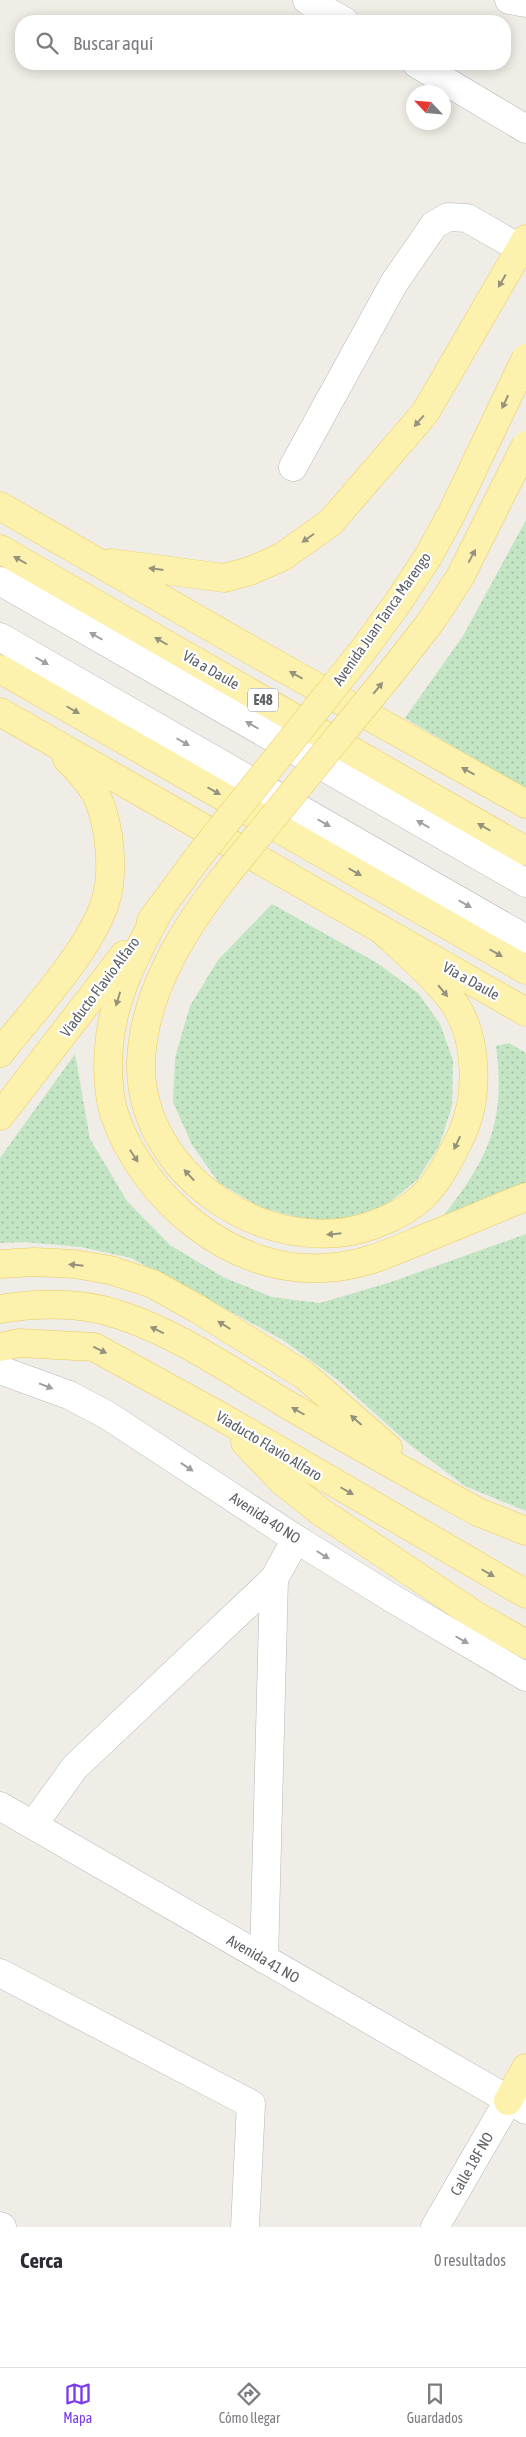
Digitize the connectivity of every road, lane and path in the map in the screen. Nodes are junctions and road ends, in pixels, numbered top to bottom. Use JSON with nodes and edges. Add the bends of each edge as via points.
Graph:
{"nodes":[{"id":1,"x":307,"y":0,"type":"edge"},
{"id":2,"x":508,"y":0,"type":"edge"},
{"id":3,"x":526,"y":3,"type":"edge"},
{"id":4,"x":333,"y":15,"type":"edge"},
{"id":5,"x":427,"y":70,"type":"edge"},
{"id":6,"x":526,"y":129,"type":"edge"},
{"id":7,"x":523,"y":244,"type":"edge"},
{"id":8,"x":526,"y":358,"type":"edge"},
{"id":9,"x":526,"y":445,"type":"edge"},
{"id":10,"x":292,"y":467,"type":"dead end"},
{"id":11,"x":0,"y":506,"type":"edge"},
{"id":12,"x":0,"y":549,"type":"edge"},
{"id":13,"x":99,"y":561,"type":"junction"},
{"id":14,"x":0,"y":581,"type":"edge"},
{"id":15,"x":0,"y":637,"type":"edge"},
{"id":16,"x":0,"y":669,"type":"edge"},
{"id":17,"x":0,"y":712,"type":"edge"},
{"id":18,"x":44,"y":737,"type":"junction"},
{"id":19,"x":526,"y":804,"type":"edge"},
{"id":20,"x":526,"y":851,"type":"edge"},
{"id":21,"x":199,"y":856,"type":"joint"},
{"id":22,"x":526,"y":883,"type":"edge"},
{"id":23,"x":161,"y":908,"type":"junction"},
{"id":24,"x":384,"y":932,"type":"junction"},
{"id":25,"x":526,"y":939,"type":"edge"},
{"id":26,"x":526,"y":970,"type":"edge"},
{"id":27,"x":526,"y":1012,"type":"edge"},
{"id":28,"x":0,"y":1053,"type":"edge"},
{"id":29,"x":0,"y":1116,"type":"edge"},
{"id":30,"x":526,"y":1197,"type":"edge"},
{"id":31,"x":0,"y":1264,"type":"edge"},
{"id":32,"x":0,"y":1309,"type":"edge"},
{"id":33,"x":0,"y":1347,"type":"edge"},
{"id":34,"x":0,"y":1370,"type":"edge"},
{"id":35,"x":220,"y":1416,"type":"junction"},
{"id":36,"x":432,"y":1486,"type":"junction"},
{"id":37,"x":526,"y":1531,"type":"edge"},
{"id":38,"x":296,"y":1539,"type":"junction"},
{"id":39,"x":274,"y":1579,"type":"junction"},
{"id":40,"x":526,"y":1594,"type":"edge"},
{"id":41,"x":526,"y":1644,"type":"edge"},
{"id":42,"x":526,"y":1677,"type":"edge"},
{"id":43,"x":0,"y":1806,"type":"edge"},
{"id":44,"x":33,"y":1825,"type":"junction"},
{"id":45,"x":264,"y":1959,"type":"junction"},
{"id":46,"x":0,"y":1973,"type":"edge"},
{"id":47,"x":526,"y":2068,"type":"edge"},
{"id":48,"x":518,"y":2096,"type":"edge"},
{"id":49,"x":245,"y":2227,"type":"edge"},
{"id":50,"x":435,"y":2227,"type":"edge"}],
"edges":[{"from":1,"to":4,"type":"street"},
{"from":2,"to":3,"type":"street"},
{"from":5,"to":6,"type":"street"},
{"from":7,"to":10,"type":"street","via":[[467,218],[448,217],[434,225],[394,283]]},
{"from":7,"to":13,"type":"main road","one_way":true,"via":[[425,413],[331,522],[282,557],[224,578]]},
{"from":8,"to":21,"type":"main road","name":"Avenida Juan Tanca Marengo","one_way":true,"bridge":true,"via":[[452,513],[399,601]]},
{"from":24,"to":9,"type":"main road","one_way":true,"bridge":true,"via":[[431,976],[455,1005],[469,1038],[474,1091],[468,1122],[450,1158],[426,1193],[393,1218],[359,1230],[327,1235],[290,1232],[256,1222],[226,1207],[176,1161],[156,1129],[146,1100],[141,1064],[146,1025],[157,989],[198,911],[432,620],[460,577]]},
{"from":11,"to":13,"type":"main road","number":"E48"},
{"from":20,"to":12,"type":"main road","name":"Vía a Daule","number":"E48","one_way":true},
{"from":19,"to":13,"type":"main road","number":"E48","one_way":true,"via":[[248,649]]},
{"from":22,"to":14,"type":"street","name":"Vía a Daule","one_way":true},
{"from":15,"to":25,"type":"street","one_way":true},
{"from":16,"to":26,"type":"main road","one_way":true},
{"from":17,"to":18,"type":"main road","name":"Vía a Daule"},
{"from":18,"to":24,"type":"main road","name":"Vía a Daule"},
{"from":18,"to":28,"type":"main road","via":[[88,779],[99,801],[110,848],[106,901],[95,927]]},
{"from":21,"to":23,"type":"main road","name":"Viaducto Flavio Alfaro"},
{"from":23,"to":29,"type":"main road","name":"Viaducto Flavio Alfaro"},
{"from":23,"to":30,"type":"main road","one_way":true,"via":[[117,998],[110,1038],[110,1079],[114,1113],[127,1145],[146,1174],[181,1213],[215,1238],[246,1254],[282,1266],[323,1269],[366,1263]]},
{"from":24,"to":27,"type":"main road","name":"Vía a Daule"},
{"from":36,"to":31,"type":"main road","one_way":true,"via":[[304,1375],[153,1284],[110,1270],[75,1264]]},
{"from":36,"to":32,"type":"main road","one_way":true,"via":[[147,1325],[118,1314],[88,1308],[38,1306]]},
{"from":33,"to":35,"type":"main road","name":"Viaducto Flavio Alfaro","one_way":true,"via":[[19,1343],[94,1347]]},
{"from":34,"to":38,"type":"street","name":"Avenida 40 NO","one_way":true,"via":[[69,1395],[107,1415]]},
{"from":35,"to":40,"type":"main road","name":"Viaducto Flavio Alfaro","one_way":true},
{"from":35,"to":41,"type":"main road","via":[[282,1481],[322,1512],[475,1615]]},
{"from":36,"to":37,"type":"main road","via":[[478,1512]]},
{"from":38,"to":39,"type":"street"},
{"from":38,"to":42,"type":"street","name":"Avenida 40 NO","one_way":true},
{"from":39,"to":44,"type":"street","via":[[75,1767]]},
{"from":39,"to":45,"type":"street"},
{"from":43,"to":44,"type":"street","name":"Avenida 41 NO"},
{"from":44,"to":45,"type":"street","name":"Avenida 41 NO"},
{"from":45,"to":48,"type":"street","name":"Avenida 41 NO"},
{"from":46,"to":49,"type":"street","via":[[251,2104]]},
{"from":47,"to":48,"type":"main road"},
{"from":48,"to":50,"type":"street","name":"Calle 18F NO"}]}
